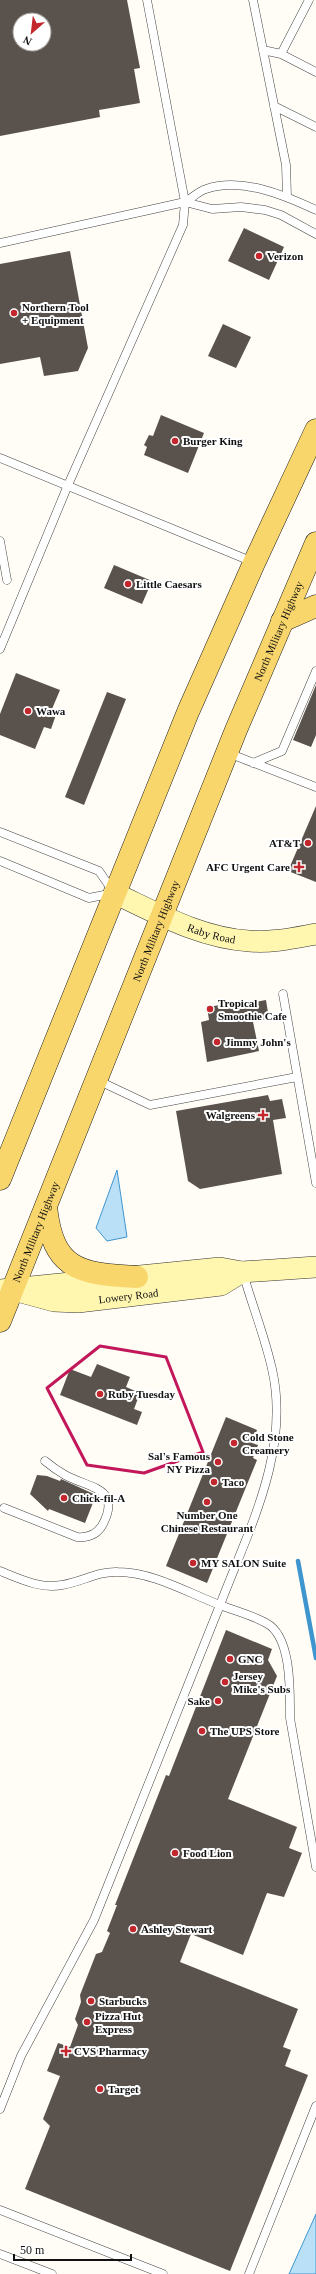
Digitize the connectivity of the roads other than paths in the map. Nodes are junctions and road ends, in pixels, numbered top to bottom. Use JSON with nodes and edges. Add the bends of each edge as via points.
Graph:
{"nodes":[{"id":1,"x":147,"y":0,"type":"edge"},
{"id":2,"x":253,"y":0,"type":"edge"},
{"id":3,"x":308,"y":0,"type":"edge"},
{"id":4,"x":263,"y":50,"type":"junction"},
{"id":5,"x":281,"y":54,"type":"junction"},
{"id":6,"x":316,"y":72,"type":"edge"},
{"id":7,"x":274,"y":106,"type":"junction"},
{"id":8,"x":316,"y":127,"type":"edge"},
{"id":9,"x":287,"y":196,"type":"junction"},
{"id":10,"x":185,"y":202,"type":"junction"},
{"id":11,"x":316,"y":210,"type":"edge"},
{"id":12,"x":316,"y":234,"type":"edge"},
{"id":13,"x":0,"y":243,"type":"edge"},
{"id":14,"x":316,"y":430,"type":"edge"},
{"id":15,"x":0,"y":458,"type":"edge"},
{"id":16,"x":68,"y":485,"type":"junction"},
{"id":17,"x":0,"y":541,"type":"edge"},
{"id":18,"x":316,"y":543,"type":"edge"},
{"id":19,"x":254,"y":562,"type":"junction"},
{"id":20,"x":7,"y":580,"type":"dead end"},
{"id":21,"x":316,"y":606,"type":"edge"},
{"id":22,"x":282,"y":621,"type":"junction"},
{"id":23,"x":0,"y":649,"type":"edge"},
{"id":24,"x":316,"y":671,"type":"edge"},
{"id":25,"x":227,"y":753,"type":"junction"},
{"id":26,"x":253,"y":763,"type":"junction"},
{"id":27,"x":316,"y":787,"type":"edge"},
{"id":28,"x":0,"y":832,"type":"edge"},
{"id":29,"x":0,"y":860,"type":"edge"},
{"id":30,"x":114,"y":893,"type":"junction"},
{"id":31,"x":162,"y":916,"type":"junction"},
{"id":32,"x":316,"y":934,"type":"edge"},
{"id":33,"x":283,"y":994,"type":"dead end"},
{"id":34,"x":297,"y":1077,"type":"junction"},
{"id":35,"x":97,"y":1080,"type":"junction"},
{"id":36,"x":0,"y":1179,"type":"edge"},
{"id":37,"x":316,"y":1183,"type":"edge"},
{"id":38,"x":46,"y":1206,"type":"junction"},
{"id":39,"x":316,"y":1267,"type":"edge"},
{"id":40,"x":242,"y":1272,"type":"junction"},
{"id":41,"x":137,"y":1277,"type":"junction"},
{"id":42,"x":6,"y":1290,"type":"edge"},
{"id":43,"x":0,"y":1321,"type":"edge"},
{"id":44,"x":45,"y":1461,"type":"dead end"},
{"id":45,"x":4,"y":1508,"type":"dead end"},
{"id":46,"x":0,"y":1571,"type":"edge"},
{"id":47,"x":220,"y":1605,"type":"junction"},
{"id":48,"x":316,"y":1867,"type":"edge"},
{"id":49,"x":316,"y":2106,"type":"edge"},
{"id":50,"x":0,"y":2109,"type":"edge"},
{"id":51,"x":0,"y":2210,"type":"edge"},
{"id":52,"x":0,"y":2254,"type":"edge"},
{"id":53,"x":52,"y":2274,"type":"edge"},
{"id":54,"x":163,"y":2274,"type":"edge"},
{"id":55,"x":249,"y":2274,"type":"edge"}],
"edges":[{"from":1,"to":10,"type":"lane"},
{"from":2,"to":4,"type":"lane"},
{"from":3,"to":5,"type":"lane"},
{"from":4,"to":5,"type":"lane"},
{"from":4,"to":7,"type":"lane"},
{"from":5,"to":6,"type":"lane"},
{"from":7,"to":8,"type":"lane"},
{"from":7,"to":9,"type":"lane","via":[[286,165]]},
{"from":9,"to":10,"type":"lane","via":[[265,190],[224,186],[205,189]]},
{"from":9,"to":11,"type":"lane"},
{"from":10,"to":12,"type":"lane","via":[[212,209],[241,207],[265,210]]},
{"from":10,"to":13,"type":"lane"},
{"from":10,"to":16,"type":"lane","via":[[183,225]]},
{"from":14,"to":19,"type":"main road"},
{"from":15,"to":16,"type":"lane"},
{"from":16,"to":19,"type":"lane"},
{"from":16,"to":23,"type":"lane"},
{"from":17,"to":20,"type":"lane"},
{"from":18,"to":22,"type":"main road","name":"North Military Highway"},
{"from":19,"to":30,"type":"main road","via":[[188,712]]},
{"from":21,"to":22,"type":"main road"},
{"from":22,"to":25,"type":"main road","name":"North Military Highway"},
{"from":24,"to":26,"type":"lane","via":[[282,751]]},
{"from":25,"to":26,"type":"lane"},
{"from":25,"to":31,"type":"main road","name":"North Military Highway"},
{"from":26,"to":27,"type":"lane"},
{"from":28,"to":30,"type":"lane","via":[[100,871]]},
{"from":29,"to":30,"type":"lane","via":[[89,898]]},
{"from":30,"to":31,"type":"street","name":"Raby Road"},
{"from":30,"to":36,"type":"main road"},
{"from":31,"to":32,"type":"street","name":"Raby Road","via":[[206,934],[249,941],[280,940]]},
{"from":31,"to":35,"type":"main road","name":"North Military Highway"},
{"from":33,"to":34,"type":"lane"},
{"from":34,"to":35,"type":"lane","via":[[150,1105]]},
{"from":34,"to":37,"type":"lane"},
{"from":35,"to":38,"type":"main road","name":"North Military Highway"},
{"from":38,"to":41,"type":"main road","via":[[48,1228],[63,1258],[73,1266],[104,1275]]},
{"from":38,"to":42,"type":"main road","name":"North Military Highway"},
{"from":39,"to":40,"type":"street","name":"Lowery Road"},
{"from":40,"to":41,"type":"street","name":"Lowery Road","via":[[220,1268]]},
{"from":40,"to":42,"type":"street","name":"Lowery Road","via":[[221,1285],[78,1302],[54,1302]]},
{"from":40,"to":47,"type":"lane","via":[[272,1370],[276,1421],[274,1448],[265,1489]]},
{"from":41,"to":42,"type":"street","name":"Lowery Road"},
{"from":42,"to":43,"type":"main road","name":"North Military Highway"},
{"from":44,"to":45,"type":"lane","via":[[65,1475],[100,1490],[108,1499],[108,1510],[98,1531],[87,1538],[77,1537]]},
{"from":46,"to":47,"type":"lane","via":[[30,1583],[48,1586],[62,1586],[105,1572],[140,1574]]},
{"from":47,"to":48,"type":"lane","via":[[267,1623],[282,1639],[290,1697],[290,1718]]},
{"from":47,"to":50,"type":"lane","via":[[94,1920],[21,2056]]},
{"from":49,"to":55,"type":"lane"},
{"from":51,"to":54,"type":"lane"},
{"from":52,"to":53,"type":"lane"}]}
